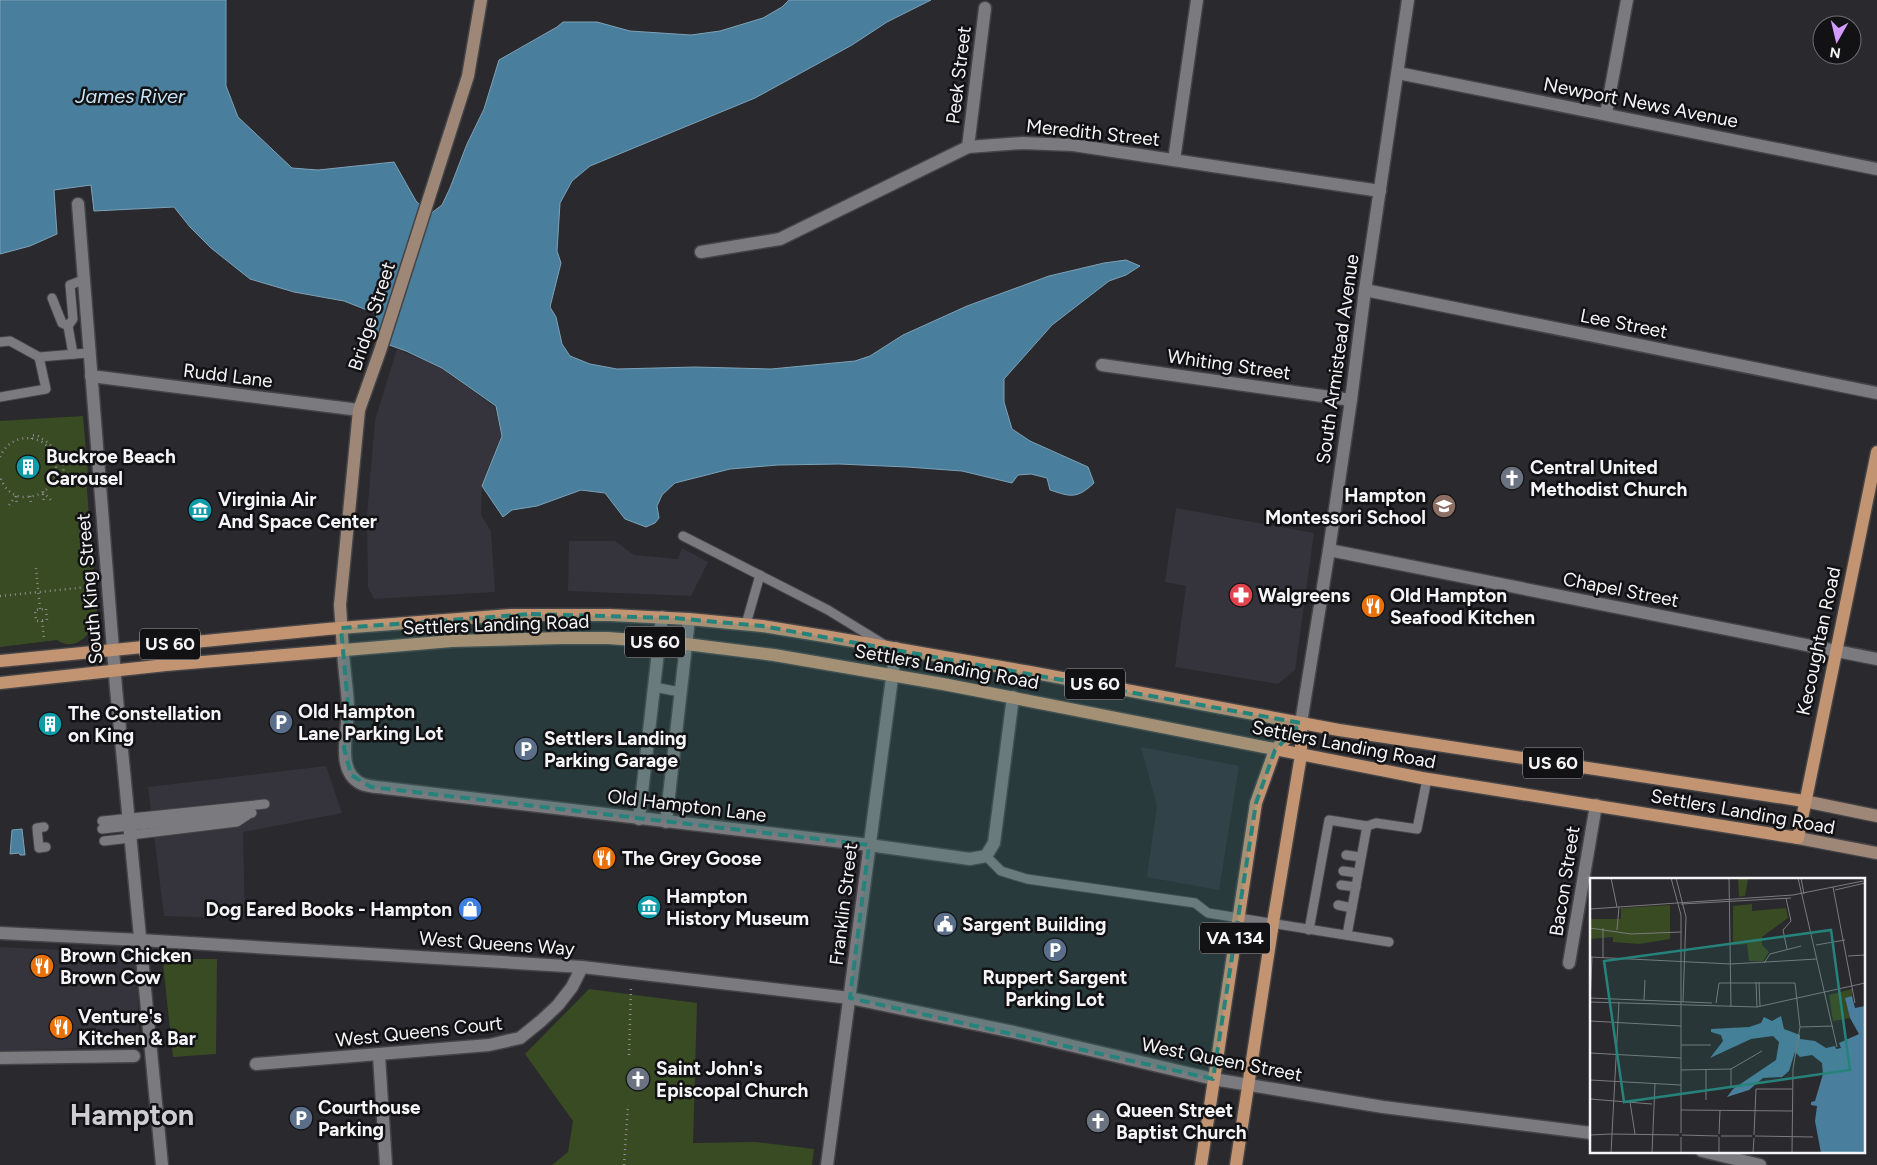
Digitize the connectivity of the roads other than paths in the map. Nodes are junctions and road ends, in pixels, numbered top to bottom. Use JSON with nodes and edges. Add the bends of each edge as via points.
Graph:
{"nodes":[{"id":1,"x":481,"y":0,"type":"edge"},
{"id":2,"x":1197,"y":0,"type":"edge"},
{"id":3,"x":1408,"y":0,"type":"edge"},
{"id":4,"x":1627,"y":0,"type":"edge"},
{"id":5,"x":985,"y":8,"type":"dead end"},
{"id":6,"x":1398,"y":73,"type":"junction"},
{"id":7,"x":1606,"y":114,"type":"junction"},
{"id":8,"x":968,"y":147,"type":"junction"},
{"id":9,"x":1174,"y":160,"type":"junction"},
{"id":10,"x":1877,"y":169,"type":"edge"},
{"id":11,"x":1380,"y":191,"type":"junction"},
{"id":12,"x":78,"y":204,"type":"dead end"},
{"id":13,"x":701,"y":252,"type":"dead end"},
{"id":14,"x":83,"y":280,"type":"junction"},
{"id":15,"x":1364,"y":290,"type":"junction"},
{"id":16,"x":52,"y":298,"type":"dead end"},
{"id":17,"x":68,"y":326,"type":"junction"},
{"id":18,"x":0,"y":342,"type":"edge"},
{"id":19,"x":88,"y":353,"type":"junction"},
{"id":20,"x":73,"y":354,"type":"junction"},
{"id":21,"x":39,"y":357,"type":"junction"},
{"id":22,"x":1102,"y":365,"type":"dead end"},
{"id":23,"x":91,"y":376,"type":"junction"},
{"id":24,"x":1877,"y":392,"type":"edge"},
{"id":25,"x":0,"y":397,"type":"edge"},
{"id":26,"x":1351,"y":400,"type":"junction"},
{"id":27,"x":360,"y":410,"type":"junction"},
{"id":28,"x":1877,"y":452,"type":"edge"},
{"id":29,"x":683,"y":536,"type":"dead end"},
{"id":30,"x":1329,"y":550,"type":"junction"},
{"id":31,"x":760,"y":575,"type":"junction"},
{"id":32,"x":662,"y":618,"type":"junction"},
{"id":33,"x":689,"y":619,"type":"junction"},
{"id":34,"x":746,"y":624,"type":"junction"},
{"id":35,"x":341,"y":628,"type":"junction"},
{"id":36,"x":659,"y":642,"type":"junction"},
{"id":37,"x":686,"y":644,"type":"junction"},
{"id":38,"x":893,"y":648,"type":"junction"},
{"id":39,"x":112,"y":649,"type":"junction"},
{"id":40,"x":343,"y":651,"type":"junction"},
{"id":41,"x":1835,"y":651,"type":"junction"},
{"id":42,"x":1877,"y":659,"type":"edge"},
{"id":43,"x":0,"y":661,"type":"edge"},
{"id":44,"x":114,"y":670,"type":"junction"},
{"id":45,"x":892,"y":675,"type":"junction"},
{"id":46,"x":0,"y":683,"type":"edge"},
{"id":47,"x":654,"y":687,"type":"junction"},
{"id":48,"x":680,"y":692,"type":"junction"},
{"id":49,"x":1013,"y":697,"type":"junction"},
{"id":50,"x":1301,"y":724,"type":"junction"},
{"id":51,"x":1275,"y":750,"type":"junction"},
{"id":52,"x":1301,"y":755,"type":"junction"},
{"id":53,"x":1426,"y":779,"type":"junction"},
{"id":54,"x":1804,"y":801,"type":"junction"},
{"id":55,"x":1596,"y":805,"type":"junction"},
{"id":56,"x":1877,"y":816,"type":"edge"},
{"id":57,"x":639,"y":819,"type":"junction"},
{"id":58,"x":666,"y":822,"type":"junction"},
{"id":59,"x":102,"y":825,"type":"dead end"},
{"id":60,"x":1367,"y":826,"type":"junction"},
{"id":61,"x":130,"y":829,"type":"junction"},
{"id":62,"x":41,"y":831,"type":"dead end"},
{"id":63,"x":1798,"y":838,"type":"junction"},
{"id":64,"x":104,"y":841,"type":"dead end"},
{"id":65,"x":869,"y":845,"type":"junction"},
{"id":66,"x":46,"y":847,"type":"dead end"},
{"id":67,"x":1877,"y":853,"type":"edge"},
{"id":68,"x":1346,"y":855,"type":"dead end"},
{"id":69,"x":986,"y":856,"type":"junction"},
{"id":70,"x":1361,"y":857,"type":"junction"},
{"id":71,"x":1343,"y":871,"type":"dead end"},
{"id":72,"x":1358,"y":873,"type":"junction"},
{"id":73,"x":1341,"y":885,"type":"dead end"},
{"id":74,"x":1356,"y":887,"type":"junction"},
{"id":75,"x":1338,"y":905,"type":"dead end"},
{"id":76,"x":1352,"y":908,"type":"junction"},
{"id":77,"x":1238,"y":918,"type":"junction"},
{"id":78,"x":1272,"y":924,"type":"junction"},
{"id":79,"x":1309,"y":930,"type":"junction"},
{"id":80,"x":0,"y":933,"type":"edge"},
{"id":81,"x":1347,"y":935,"type":"junction"},
{"id":82,"x":140,"y":940,"type":"junction"},
{"id":83,"x":1389,"y":942,"type":"dead end"},
{"id":84,"x":1570,"y":963,"type":"dead end"},
{"id":85,"x":582,"y":967,"type":"junction"},
{"id":86,"x":850,"y":998,"type":"junction"},
{"id":87,"x":134,"y":1056,"type":"dead end"},
{"id":88,"x":379,"y":1056,"type":"junction"},
{"id":89,"x":0,"y":1058,"type":"edge"},
{"id":90,"x":256,"y":1064,"type":"dead end"},
{"id":91,"x":1213,"y":1079,"type":"junction"},
{"id":92,"x":1248,"y":1085,"type":"junction"},
{"id":93,"x":1590,"y":1133,"type":"edge"},
{"id":94,"x":1706,"y":1152,"type":"edge"},
{"id":95,"x":162,"y":1165,"type":"edge"},
{"id":96,"x":386,"y":1165,"type":"edge"},
{"id":97,"x":827,"y":1165,"type":"edge"},
{"id":98,"x":1201,"y":1165,"type":"edge"},
{"id":99,"x":1236,"y":1165,"type":"edge"},
{"id":100,"x":1760,"y":1165,"type":"edge"}],
"edges":[{"from":1,"to":27,"type":"street","name":"Bridge Street","via":[[468,76]]},
{"from":2,"to":9,"type":"street"},
{"from":3,"to":6,"type":"street","name":"South Armistead Avenue"},
{"from":4,"to":7,"type":"street"},
{"from":5,"to":8,"type":"street","name":"Peek Street"},
{"from":6,"to":7,"type":"street","name":"Newport News Avenue"},
{"from":6,"to":11,"type":"street","name":"South Armistead Avenue"},
{"from":7,"to":10,"type":"street","name":"Newport News Avenue"},
{"from":8,"to":9,"type":"street","name":"Meredith Street","via":[[1022,142],[1073,145]]},
{"from":8,"to":13,"type":"street","name":"Meredith Street","via":[[780,239]]},
{"from":9,"to":11,"type":"street","name":"Meredith Street"},
{"from":11,"to":15,"type":"street","name":"South Armistead Avenue"},
{"from":12,"to":14,"type":"street","name":"South King Street"},
{"from":14,"to":17,"type":"lane","via":[[70,285],[72,319]]},
{"from":14,"to":19,"type":"street","name":"South King Street"},
{"from":15,"to":24,"type":"street","name":"Lee Street"},
{"from":15,"to":26,"type":"street","name":"South Armistead Avenue"},
{"from":16,"to":17,"type":"lane","via":[[62,323]]},
{"from":17,"to":20,"type":"lane"},
{"from":18,"to":21,"type":"lane","via":[[10,341]]},
{"from":19,"to":20,"type":"lane"},
{"from":19,"to":23,"type":"street","name":"South King Street"},
{"from":20,"to":21,"type":"lane"},
{"from":21,"to":25,"type":"lane","via":[[46,389]]},
{"from":22,"to":26,"type":"street","name":"Whiting Street"},
{"from":23,"to":27,"type":"street","name":"Rudd Lane"},
{"from":23,"to":39,"type":"street","name":"South King Street"},
{"from":26,"to":30,"type":"street","name":"South Armistead Avenue"},
{"from":27,"to":35,"type":"street","name":"Bridge Street","via":[[340,605]]},
{"from":28,"to":41,"type":"main road","name":"Kecoughtan Road"},
{"from":29,"to":31,"type":"lane"},
{"from":30,"to":41,"type":"street","name":"Chapel Street"},
{"from":30,"to":50,"type":"street","name":"South Armistead Avenue"},
{"from":31,"to":34,"type":"lane"},
{"from":31,"to":38,"type":"lane"},
{"from":32,"to":33,"type":"main road","name":"Settlers Landing Road","number":"US 60"},
{"from":32,"to":35,"type":"main road","name":"Settlers Landing Road","number":"US 60","via":[[510,615]]},
{"from":32,"to":36,"type":"street"},
{"from":33,"to":34,"type":"main road","name":"Settlers Landing Road","number":"US 60"},
{"from":33,"to":37,"type":"street"},
{"from":34,"to":38,"type":"main road","name":"Settlers Landing Road","number":"US 60"},
{"from":35,"to":39,"type":"main road","name":"Settlers Landing Road","number":"US 60"},
{"from":35,"to":40,"type":"street","name":"Bridge Street"},
{"from":36,"to":37,"type":"main road","name":"Settlers Landing Road","number":"US 60"},
{"from":36,"to":40,"type":"main road","name":"Settlers Landing Road","number":"US 60","via":[[608,638],[516,638]]},
{"from":36,"to":47,"type":"street"},
{"from":37,"to":45,"type":"main road","name":"Settlers Landing Road","number":"US 60"},
{"from":37,"to":48,"type":"street"},
{"from":38,"to":45,"type":"street","name":"Franklin Street"},
{"from":38,"to":50,"type":"main road","name":"Settlers Landing Road","number":"US 60"},
{"from":39,"to":43,"type":"main road","name":"Settlers Landing Road","number":"US 60"},
{"from":39,"to":44,"type":"street","name":"South King Street"},
{"from":40,"to":44,"type":"main road","name":"Settlers Landing Road","number":"US 60"},
{"from":40,"to":57,"type":"street","name":"Old Hampton Lane","via":[[348,705],[344,748],[348,771],[360,783]]},
{"from":41,"to":42,"type":"street","name":"Chapel Street"},
{"from":41,"to":54,"type":"main road","name":"Kecoughtan Road"},
{"from":44,"to":46,"type":"main road","name":"Settlers Landing Road","number":"US 60"},
{"from":44,"to":61,"type":"street","name":"South King Street"},
{"from":45,"to":49,"type":"main road","name":"Settlers Landing Road","number":"US 60"},
{"from":45,"to":65,"type":"street","name":"Franklin Street"},
{"from":47,"to":48,"type":"lane"},
{"from":47,"to":57,"type":"street"},
{"from":48,"to":58,"type":"street"},
{"from":49,"to":51,"type":"main road","name":"Settlers Landing Road","number":"US 60"},
{"from":49,"to":69,"type":"street","via":[[994,843]]},
{"from":50,"to":51,"type":"main road","number":"VA 134"},
{"from":50,"to":52,"type":"main road","number":"VA 134"},
{"from":50,"to":54,"type":"main road","name":"Settlers Landing Road","number":"US 60"},
{"from":51,"to":52,"type":"main road","name":"Settlers Landing Road","number":"US 60"},
{"from":51,"to":77,"type":"main road","number":"VA 134","via":[[1256,802]]},
{"from":52,"to":53,"type":"main road","name":"Settlers Landing Road","number":"US 60"},
{"from":52,"to":78,"type":"main road","number":"VA 134"},
{"from":53,"to":55,"type":"main road","name":"Settlers Landing Road","number":"US 60"},
{"from":53,"to":60,"type":"lane","via":[[1417,830],[1376,823]]},
{"from":54,"to":56,"type":"street","name":"Settlers Landing Road"},
{"from":54,"to":63,"type":"main road","name":"Kecoughtan Road"},
{"from":55,"to":63,"type":"main road","name":"Settlers Landing Road","number":"US 60"},
{"from":55,"to":84,"type":"street","name":"Bacon Street"},
{"from":57,"to":58,"type":"street","name":"Old Hampton Lane"},
{"from":58,"to":65,"type":"street","name":"Old Hampton Lane"},
{"from":59,"to":61,"type":"lane"},
{"from":60,"to":70,"type":"lane"},
{"from":60,"to":79,"type":"lane","via":[[1329,820],[1319,902]]},
{"from":61,"to":61,"type":"lane","via":[[269,801],[237,822]]},
{"from":61,"to":64,"type":"lane"},
{"from":61,"to":82,"type":"street","name":"South King Street"},
{"from":62,"to":66,"type":"lane","via":[[39,848]]},
{"from":63,"to":67,"type":"street","name":"Settlers Landing Road"},
{"from":65,"to":69,"type":"street","name":"Old Hampton Lane","via":[[970,859]]},
{"from":65,"to":86,"type":"street","name":"Franklin Street"},
{"from":68,"to":70,"type":"lane"},
{"from":69,"to":77,"type":"lane","via":[[1001,871],[1027,879],[1195,904],[1208,913]]},
{"from":70,"to":72,"type":"lane"},
{"from":71,"to":72,"type":"lane"},
{"from":72,"to":74,"type":"lane"},
{"from":73,"to":74,"type":"lane"},
{"from":74,"to":76,"type":"lane"},
{"from":75,"to":76,"type":"lane"},
{"from":76,"to":81,"type":"lane"},
{"from":77,"to":78,"type":"lane"},
{"from":77,"to":91,"type":"main road","number":"VA 134"},
{"from":78,"to":79,"type":"lane"},
{"from":78,"to":92,"type":"main road","number":"VA 134"},
{"from":79,"to":81,"type":"lane"},
{"from":80,"to":82,"type":"street","name":"West Queens Way"},
{"from":81,"to":83,"type":"lane"},
{"from":82,"to":85,"type":"street","name":"West Queens Way"},
{"from":82,"to":95,"type":"street","name":"South King Street"},
{"from":85,"to":86,"type":"street","name":"West Queens Way"},
{"from":85,"to":88,"type":"street","name":"West Queens Court","via":[[558,1005],[520,1038],[489,1045]]},
{"from":86,"to":91,"type":"street","name":"West Queen Street"},
{"from":86,"to":97,"type":"street","name":"Franklin Street"},
{"from":87,"to":89,"type":"street"},
{"from":88,"to":90,"type":"street","name":"West Queens Court"},
{"from":88,"to":96,"type":"street"},
{"from":91,"to":92,"type":"street","name":"West Queen Street"},
{"from":91,"to":98,"type":"main road","number":"VA 134"},
{"from":92,"to":93,"type":"street","name":"West Queen Street","via":[[1383,1107]]},
{"from":92,"to":99,"type":"main road","number":"VA 134"},
{"from":94,"to":100,"type":"street"}]}
